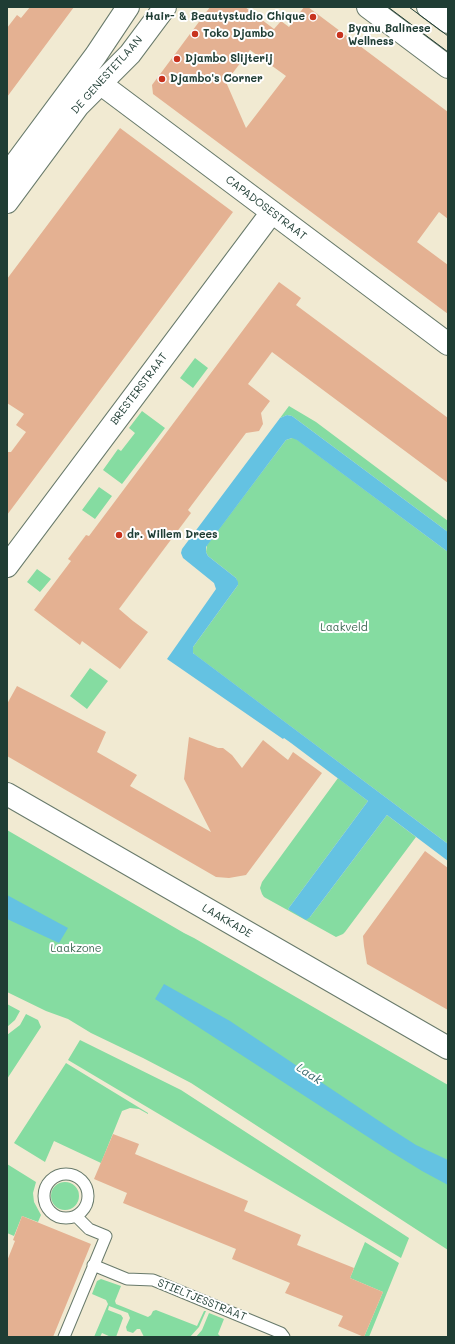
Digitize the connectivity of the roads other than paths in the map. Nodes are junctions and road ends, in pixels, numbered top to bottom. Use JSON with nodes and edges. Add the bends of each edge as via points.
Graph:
{"nodes":[{"id":1,"x":128,"y":7,"type":"edge"},
{"id":2,"x":165,"y":7,"type":"edge"},
{"id":3,"x":368,"y":7,"type":"edge"},
{"id":4,"x":428,"y":7,"type":"edge"},
{"id":5,"x":448,"y":22,"type":"edge"},
{"id":6,"x":448,"y":67,"type":"edge"},
{"id":7,"x":93,"y":78,"type":"junction"},
{"id":8,"x":7,"y":174,"type":"edge"},
{"id":9,"x":7,"y":202,"type":"edge"},
{"id":10,"x":272,"y":212,"type":"junction"},
{"id":11,"x":448,"y":344,"type":"edge"},
{"id":12,"x":7,"y":566,"type":"edge"},
{"id":13,"x":7,"y":794,"type":"edge"},
{"id":14,"x":448,"y":1048,"type":"edge"},
{"id":15,"x":76,"y":1216,"type":"dead end"},
{"id":16,"x":93,"y":1265,"type":"junction"},
{"id":17,"x":64,"y":1337,"type":"edge"},
{"id":18,"x":284,"y":1337,"type":"edge"}],
"edges":[{"from":1,"to":7,"type":"street","name":"DE GENESTETLAAN","via":[[100,50]]},
{"from":2,"to":7,"type":"street","name":"DE GENESTETLAAN","via":[[130,54]]},
{"from":3,"to":6,"type":"street"},
{"from":4,"to":5,"type":"street"},
{"from":7,"to":8,"type":"street","name":"DE GENESTETLAAN"},
{"from":7,"to":9,"type":"street","name":"DE GENESTETLAAN","via":[[78,106]]},
{"from":7,"to":10,"type":"street","name":"CAPADOSESTRAAT"},
{"from":10,"to":11,"type":"street","name":"CAPADOSESTRAAT"},
{"from":10,"to":12,"type":"street","name":"BRESTERSTRAAT"},
{"from":13,"to":14,"type":"street","name":"LAAKKADE"},
{"from":15,"to":16,"type":"lane","via":[[89,1229],[106,1236]]},
{"from":16,"to":17,"type":"lane"},
{"from":16,"to":18,"type":"lane","name":"STIELTJESSTRAAT","via":[[127,1279],[153,1280],[281,1333]]}]}
